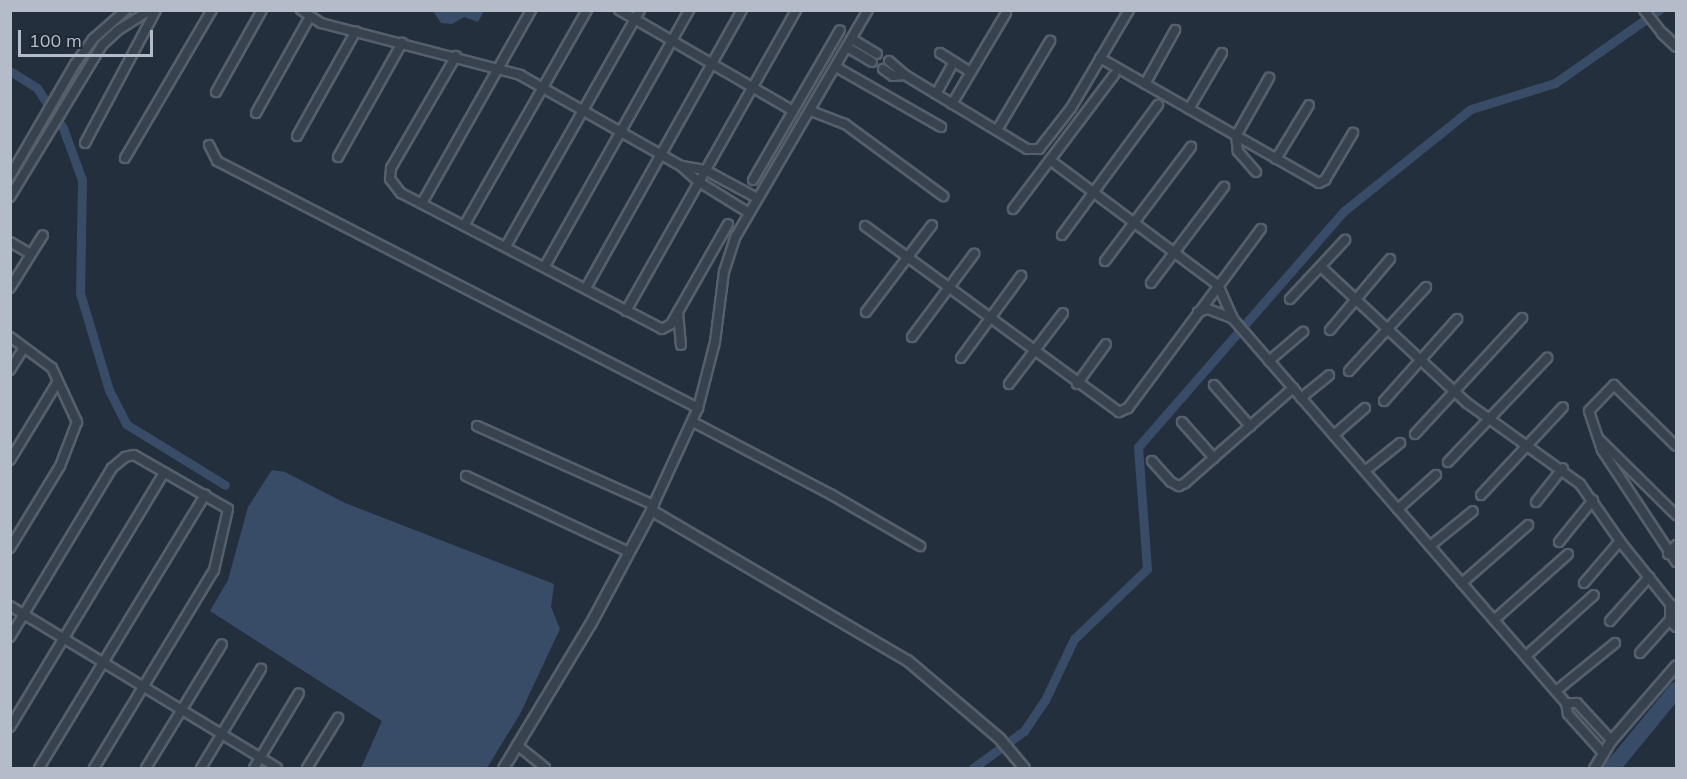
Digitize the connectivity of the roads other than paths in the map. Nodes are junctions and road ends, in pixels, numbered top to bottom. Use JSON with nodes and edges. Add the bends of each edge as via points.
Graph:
{"nodes":[{"id":1,"x":126,"y":10,"type":"edge"},
{"id":2,"x":150,"y":10,"type":"edge"},
{"id":3,"x":156,"y":10,"type":"edge"},
{"id":4,"x":212,"y":10,"type":"edge"},
{"id":5,"x":262,"y":10,"type":"edge"},
{"id":6,"x":301,"y":10,"type":"edge"},
{"id":7,"x":531,"y":10,"type":"edge"},
{"id":8,"x":587,"y":10,"type":"edge"},
{"id":9,"x":619,"y":10,"type":"edge"},
{"id":10,"x":640,"y":10,"type":"edge"},
{"id":11,"x":689,"y":10,"type":"edge"},
{"id":12,"x":742,"y":10,"type":"edge"},
{"id":13,"x":796,"y":10,"type":"edge"},
{"id":14,"x":868,"y":10,"type":"edge"},
{"id":15,"x":1129,"y":10,"type":"edge"},
{"id":16,"x":1644,"y":10,"type":"edge"},
{"id":17,"x":1006,"y":13,"type":"dead end"},
{"id":18,"x":309,"y":18,"type":"junction"},
{"id":19,"x":635,"y":20,"type":"junction"},
{"id":20,"x":840,"y":30,"type":"dead end"},
{"id":21,"x":1175,"y":30,"type":"dead end"},
{"id":22,"x":356,"y":31,"type":"junction"},
{"id":23,"x":1662,"y":33,"type":"joint"},
{"id":24,"x":852,"y":39,"type":"junction"},
{"id":25,"x":672,"y":41,"type":"junction"},
{"id":26,"x":1050,"y":41,"type":"dead end"},
{"id":27,"x":402,"y":43,"type":"junction"},
{"id":28,"x":1677,"y":46,"type":"edge"},
{"id":29,"x":847,"y":47,"type":"junction"},
{"id":30,"x":940,"y":53,"type":"dead end"},
{"id":31,"x":1222,"y":53,"type":"dead end"},
{"id":32,"x":877,"y":54,"type":"dead end"},
{"id":33,"x":456,"y":56,"type":"junction"},
{"id":34,"x":1100,"y":58,"type":"junction"},
{"id":35,"x":889,"y":61,"type":"dead end"},
{"id":36,"x":872,"y":62,"type":"dead end"},
{"id":37,"x":954,"y":62,"type":"junction"},
{"id":38,"x":75,"y":64,"type":"junction"},
{"id":39,"x":712,"y":64,"type":"junction"},
{"id":40,"x":836,"y":67,"type":"junction"},
{"id":41,"x":498,"y":68,"type":"junction"},
{"id":42,"x":883,"y":69,"type":"dead end"},
{"id":43,"x":84,"y":70,"type":"junction"},
{"id":44,"x":971,"y":72,"type":"junction"},
{"id":45,"x":905,"y":75,"type":"junction"},
{"id":46,"x":1114,"y":75,"type":"dead end"},
{"id":47,"x":1269,"y":78,"type":"dead end"},
{"id":48,"x":1145,"y":84,"type":"junction"},
{"id":49,"x":753,"y":87,"type":"junction"},
{"id":50,"x":542,"y":88,"type":"junction"},
{"id":51,"x":216,"y":92,"type":"dead end"},
{"id":52,"x":936,"y":94,"type":"junction"},
{"id":53,"x":952,"y":104,"type":"junction"},
{"id":54,"x":1158,"y":105,"type":"dead end"},
{"id":55,"x":1309,"y":105,"type":"dead end"},
{"id":56,"x":1189,"y":109,"type":"junction"},
{"id":57,"x":583,"y":111,"type":"junction"},
{"id":58,"x":794,"y":111,"type":"junction"},
{"id":59,"x":812,"y":111,"type":"junction"},
{"id":60,"x":256,"y":113,"type":"dead end"},
{"id":61,"x":941,"y":127,"type":"dead end"},
{"id":62,"x":997,"y":130,"type":"junction"},
{"id":63,"x":621,"y":132,"type":"junction"},
{"id":64,"x":1353,"y":133,"type":"dead end"},
{"id":65,"x":297,"y":136,"type":"dead end"},
{"id":66,"x":1236,"y":136,"type":"junction"},
{"id":67,"x":85,"y":143,"type":"dead end"},
{"id":68,"x":209,"y":145,"type":"dead end"},
{"id":69,"x":1191,"y":147,"type":"dead end"},
{"id":70,"x":661,"y":154,"type":"junction"},
{"id":71,"x":338,"y":157,"type":"dead end"},
{"id":72,"x":125,"y":158,"type":"dead end"},
{"id":73,"x":1276,"y":159,"type":"junction"},
{"id":74,"x":1050,"y":160,"type":"junction"},
{"id":75,"x":18,"y":164,"type":"junction"},
{"id":76,"x":681,"y":166,"type":"junction"},
{"id":77,"x":28,"y":168,"type":"junction"},
{"id":78,"x":705,"y":170,"type":"junction"},
{"id":79,"x":1256,"y":172,"type":"dead end"},
{"id":80,"x":10,"y":176,"type":"edge"},
{"id":81,"x":753,"y":180,"type":"dead end"},
{"id":82,"x":699,"y":182,"type":"junction"},
{"id":83,"x":1224,"y":187,"type":"dead end"},
{"id":84,"x":1093,"y":191,"type":"junction"},
{"id":85,"x":943,"y":196,"type":"dead end"},
{"id":86,"x":10,"y":197,"type":"edge"},
{"id":87,"x":757,"y":198,"type":"junction"},
{"id":88,"x":422,"y":202,"type":"junction"},
{"id":89,"x":1013,"y":209,"type":"dead end"},
{"id":90,"x":749,"y":213,"type":"junction"},
{"id":91,"x":1135,"y":222,"type":"junction"},
{"id":92,"x":465,"y":224,"type":"junction"},
{"id":93,"x":728,"y":224,"type":"dead end"},
{"id":94,"x":932,"y":225,"type":"dead end"},
{"id":95,"x":865,"y":226,"type":"dead end"},
{"id":96,"x":1261,"y":229,"type":"dead end"},
{"id":97,"x":43,"y":235,"type":"dead end"},
{"id":98,"x":1062,"y":235,"type":"dead end"},
{"id":99,"x":1345,"y":240,"type":"dead end"},
{"id":100,"x":10,"y":242,"type":"edge"},
{"id":101,"x":506,"y":246,"type":"junction"},
{"id":102,"x":1175,"y":251,"type":"junction"},
{"id":103,"x":31,"y":254,"type":"junction"},
{"id":104,"x":974,"y":254,"type":"dead end"},
{"id":105,"x":907,"y":258,"type":"junction"},
{"id":106,"x":1390,"y":259,"type":"dead end"},
{"id":107,"x":1105,"y":261,"type":"dead end"},
{"id":108,"x":545,"y":266,"type":"junction"},
{"id":109,"x":1321,"y":267,"type":"junction"},
{"id":110,"x":1021,"y":276,"type":"dead end"},
{"id":111,"x":1151,"y":283,"type":"dead end"},
{"id":112,"x":1218,"y":285,"type":"junction"},
{"id":113,"x":1426,"y":287,"type":"dead end"},
{"id":114,"x":10,"y":288,"type":"edge"},
{"id":115,"x":586,"y":288,"type":"junction"},
{"id":116,"x":948,"y":288,"type":"junction"},
{"id":117,"x":1290,"y":299,"type":"dead end"},
{"id":118,"x":1354,"y":300,"type":"junction"},
{"id":119,"x":626,"y":311,"type":"junction"},
{"id":120,"x":678,"y":311,"type":"junction"},
{"id":121,"x":866,"y":312,"type":"dead end"},
{"id":122,"x":1198,"y":312,"type":"junction"},
{"id":123,"x":1063,"y":313,"type":"dead end"},
{"id":124,"x":1522,"y":318,"type":"dead end"},
{"id":125,"x":989,"y":319,"type":"junction"},
{"id":126,"x":1233,"y":319,"type":"junction"},
{"id":127,"x":1457,"y":319,"type":"dead end"},
{"id":128,"x":1329,"y":330,"type":"dead end"},
{"id":129,"x":1386,"y":330,"type":"junction"},
{"id":130,"x":1303,"y":332,"type":"dead end"},
{"id":131,"x":912,"y":337,"type":"dead end"},
{"id":132,"x":10,"y":338,"type":"edge"},
{"id":133,"x":1106,"y":344,"type":"dead end"},
{"id":134,"x":681,"y":345,"type":"dead end"},
{"id":135,"x":24,"y":348,"type":"junction"},
{"id":136,"x":1034,"y":352,"type":"junction"},
{"id":137,"x":961,"y":358,"type":"dead end"},
{"id":138,"x":1547,"y":358,"type":"dead end"},
{"id":139,"x":1419,"y":359,"type":"junction"},
{"id":140,"x":1269,"y":361,"type":"junction"},
{"id":141,"x":10,"y":370,"type":"edge"},
{"id":142,"x":1349,"y":371,"type":"dead end"},
{"id":143,"x":1329,"y":375,"type":"dead end"},
{"id":144,"x":57,"y":383,"type":"junction"},
{"id":145,"x":1009,"y":384,"type":"dead end"},
{"id":146,"x":1077,"y":384,"type":"junction"},
{"id":147,"x":1214,"y":385,"type":"dead end"},
{"id":148,"x":1293,"y":388,"type":"junction"},
{"id":149,"x":1454,"y":392,"type":"junction"},
{"id":150,"x":1301,"y":398,"type":"junction"},
{"id":151,"x":1384,"y":401,"type":"dead end"},
{"id":152,"x":1563,"y":407,"type":"dead end"},
{"id":153,"x":698,"y":408,"type":"junction"},
{"id":154,"x":1365,"y":408,"type":"dead end"},
{"id":155,"x":1487,"y":419,"type":"junction"},
{"id":156,"x":693,"y":422,"type":"junction"},
{"id":157,"x":1182,"y":422,"type":"dead end"},
{"id":158,"x":477,"y":426,"type":"dead end"},
{"id":159,"x":1250,"y":426,"type":"junction"},
{"id":160,"x":1415,"y":434,"type":"dead end"},
{"id":161,"x":1334,"y":435,"type":"junction"},
{"id":162,"x":1596,"y":436,"type":"junction"},
{"id":163,"x":1400,"y":443,"type":"dead end"},
{"id":164,"x":1524,"y":446,"type":"junction"},
{"id":165,"x":1677,"y":446,"type":"edge"},
{"id":166,"x":1214,"y":458,"type":"junction"},
{"id":167,"x":10,"y":460,"type":"edge"},
{"id":168,"x":1152,"y":461,"type":"dead end"},
{"id":169,"x":1448,"y":462,"type":"dead end"},
{"id":170,"x":1563,"y":468,"type":"junction"},
{"id":171,"x":1365,"y":471,"type":"junction"},
{"id":172,"x":164,"y":473,"type":"junction"},
{"id":173,"x":1436,"y":475,"type":"dead end"},
{"id":174,"x":466,"y":476,"type":"dead end"},
{"id":175,"x":205,"y":495,"type":"junction"},
{"id":176,"x":1481,"y":495,"type":"dead end"},
{"id":177,"x":1593,"y":500,"type":"junction"},
{"id":178,"x":1536,"y":502,"type":"dead end"},
{"id":179,"x":652,"y":508,"type":"junction"},
{"id":180,"x":1398,"y":509,"type":"junction"},
{"id":181,"x":1473,"y":511,"type":"dead end"},
{"id":182,"x":1677,"y":515,"type":"edge"},
{"id":183,"x":1528,"y":525,"type":"dead end"},
{"id":184,"x":1620,"y":541,"type":"junction"},
{"id":185,"x":1559,"y":542,"type":"dead end"},
{"id":186,"x":1677,"y":545,"type":"edge"},
{"id":187,"x":920,"y":546,"type":"dead end"},
{"id":188,"x":1430,"y":546,"type":"junction"},
{"id":189,"x":10,"y":548,"type":"edge"},
{"id":190,"x":629,"y":552,"type":"junction"},
{"id":191,"x":1568,"y":554,"type":"dead end"},
{"id":192,"x":1668,"y":554,"type":"junction"},
{"id":193,"x":1677,"y":562,"type":"edge"},
{"id":194,"x":1649,"y":577,"type":"junction"},
{"id":195,"x":1462,"y":583,"type":"junction"},
{"id":196,"x":1584,"y":584,"type":"dead end"},
{"id":197,"x":1594,"y":596,"type":"dead end"},
{"id":198,"x":10,"y":606,"type":"edge"},
{"id":199,"x":1673,"y":606,"type":"edge"},
{"id":200,"x":1677,"y":613,"type":"edge"},
{"id":201,"x":24,"y":614,"type":"junction"},
{"id":202,"x":1494,"y":620,"type":"junction"},
{"id":203,"x":1670,"y":620,"type":"junction"},
{"id":204,"x":1610,"y":621,"type":"dead end"},
{"id":205,"x":1677,"y":627,"type":"edge"},
{"id":206,"x":10,"y":637,"type":"edge"},
{"id":207,"x":64,"y":638,"type":"junction"},
{"id":208,"x":1615,"y":643,"type":"dead end"},
{"id":209,"x":222,"y":644,"type":"dead end"},
{"id":210,"x":1640,"y":652,"type":"dead end"},
{"id":211,"x":1526,"y":656,"type":"junction"},
{"id":212,"x":104,"y":663,"type":"junction"},
{"id":213,"x":1677,"y":665,"type":"edge"},
{"id":214,"x":261,"y":669,"type":"dead end"},
{"id":215,"x":143,"y":687,"type":"junction"},
{"id":216,"x":1556,"y":691,"type":"junction"},
{"id":217,"x":299,"y":693,"type":"dead end"},
{"id":218,"x":1566,"y":703,"type":"junction"},
{"id":219,"x":182,"y":710,"type":"junction"},
{"id":220,"x":338,"y":718,"type":"dead end"},
{"id":221,"x":10,"y":727,"type":"edge"},
{"id":222,"x":221,"y":735,"type":"junction"},
{"id":223,"x":1611,"y":740,"type":"junction"},
{"id":224,"x":517,"y":745,"type":"junction"},
{"id":225,"x":1603,"y":753,"type":"junction"},
{"id":226,"x":260,"y":758,"type":"junction"},
{"id":227,"x":1022,"y":765,"type":"edge"},
{"id":228,"x":39,"y":768,"type":"edge"},
{"id":229,"x":94,"y":768,"type":"edge"},
{"id":230,"x":146,"y":768,"type":"edge"},
{"id":231,"x":201,"y":768,"type":"edge"},
{"id":232,"x":254,"y":768,"type":"edge"},
{"id":233,"x":276,"y":768,"type":"edge"},
{"id":234,"x":307,"y":768,"type":"edge"},
{"id":235,"x":504,"y":768,"type":"edge"},
{"id":236,"x":545,"y":768,"type":"edge"},
{"id":237,"x":1594,"y":768,"type":"edge"}],
"edges":[{"from":1,"to":38,"type":"street","via":[[93,39]]},
{"from":2,"to":43,"type":"street","via":[[118,30]]},
{"from":3,"to":67,"type":"street"},
{"from":4,"to":72,"type":"street"},
{"from":5,"to":51,"type":"street"},
{"from":6,"to":18,"type":"street"},
{"from":7,"to":41,"type":"street"},
{"from":8,"to":50,"type":"street"},
{"from":9,"to":19,"type":"street"},
{"from":10,"to":19,"type":"street"},
{"from":11,"to":25,"type":"street"},
{"from":12,"to":39,"type":"street"},
{"from":13,"to":49,"type":"street"},
{"from":14,"to":24,"type":"street"},
{"from":15,"to":34,"type":"street"},
{"from":16,"to":23,"type":"street"},
{"from":17,"to":44,"type":"street"},
{"from":18,"to":22,"type":"street"},
{"from":18,"to":60,"type":"street"},
{"from":19,"to":25,"type":"street"},
{"from":19,"to":57,"type":"street"},
{"from":20,"to":58,"type":"street"},
{"from":21,"to":48,"type":"street"},
{"from":22,"to":27,"type":"street"},
{"from":22,"to":65,"type":"street"},
{"from":23,"to":28,"type":"street"},
{"from":24,"to":29,"type":"street"},
{"from":24,"to":32,"type":"street"},
{"from":25,"to":39,"type":"street"},
{"from":25,"to":63,"type":"street"},
{"from":26,"to":62,"type":"street"},
{"from":27,"to":33,"type":"street"},
{"from":27,"to":71,"type":"street"},
{"from":29,"to":36,"type":"street"},
{"from":29,"to":40,"type":"street"},
{"from":30,"to":37,"type":"street"},
{"from":31,"to":56,"type":"street"},
{"from":33,"to":41,"type":"street"},
{"from":33,"to":88,"type":"street","via":[[391,168],[393,185]]},
{"from":34,"to":48,"type":"street"},
{"from":34,"to":62,"type":"street","via":[[1039,149],[1027,148]]},
{"from":35,"to":45,"type":"street"},
{"from":37,"to":44,"type":"street"},
{"from":37,"to":52,"type":"street"},
{"from":38,"to":43,"type":"street"},
{"from":38,"to":75,"type":"street"},
{"from":39,"to":49,"type":"street"},
{"from":39,"to":70,"type":"street"},
{"from":40,"to":59,"type":"street"},
{"from":40,"to":61,"type":"street"},
{"from":41,"to":50,"type":"street"},
{"from":41,"to":88,"type":"street"},
{"from":42,"to":45,"type":"street","via":[[893,76]]},
{"from":43,"to":77,"type":"street"},
{"from":44,"to":53,"type":"street"},
{"from":45,"to":52,"type":"street"},
{"from":46,"to":74,"type":"street"},
{"from":47,"to":66,"type":"street"},
{"from":48,"to":56,"type":"street"},
{"from":49,"to":58,"type":"street"},
{"from":49,"to":78,"type":"street"},
{"from":50,"to":57,"type":"street"},
{"from":50,"to":92,"type":"street"},
{"from":52,"to":53,"type":"street"},
{"from":53,"to":62,"type":"street"},
{"from":54,"to":84,"type":"street"},
{"from":55,"to":73,"type":"street"},
{"from":56,"to":66,"type":"street"},
{"from":57,"to":63,"type":"street"},
{"from":57,"to":101,"type":"street"},
{"from":58,"to":81,"type":"street"},
{"from":59,"to":85,"type":"street","via":[[845,124]]},
{"from":59,"to":87,"type":"street"},
{"from":63,"to":70,"type":"street"},
{"from":63,"to":108,"type":"street"},
{"from":64,"to":73,"type":"street","via":[[1322,183]]},
{"from":66,"to":73,"type":"street"},
{"from":66,"to":79,"type":"street","via":[[1238,151]]},
{"from":68,"to":153,"type":"street","via":[[217,161]]},
{"from":69,"to":91,"type":"street"},
{"from":70,"to":76,"type":"street"},
{"from":70,"to":115,"type":"street"},
{"from":74,"to":84,"type":"street"},
{"from":74,"to":89,"type":"street"},
{"from":75,"to":77,"type":"street"},
{"from":75,"to":80,"type":"street"},
{"from":76,"to":78,"type":"street"},
{"from":76,"to":82,"type":"street"},
{"from":77,"to":86,"type":"street"},
{"from":78,"to":82,"type":"street"},
{"from":78,"to":87,"type":"street"},
{"from":82,"to":90,"type":"street"},
{"from":82,"to":119,"type":"street"},
{"from":83,"to":102,"type":"street"},
{"from":84,"to":91,"type":"street"},
{"from":84,"to":98,"type":"street"},
{"from":87,"to":90,"type":"street"},
{"from":88,"to":92,"type":"street"},
{"from":90,"to":153,"type":"street","via":[[728,256],[715,342]]},
{"from":91,"to":102,"type":"street"},
{"from":91,"to":107,"type":"street"},
{"from":92,"to":101,"type":"street"},
{"from":93,"to":120,"type":"street"},
{"from":94,"to":105,"type":"street"},
{"from":95,"to":105,"type":"street"},
{"from":96,"to":112,"type":"street"},
{"from":97,"to":103,"type":"street"},
{"from":99,"to":109,"type":"street"},
{"from":100,"to":103,"type":"street"},
{"from":101,"to":108,"type":"street"},
{"from":102,"to":111,"type":"street"},
{"from":102,"to":112,"type":"street"},
{"from":103,"to":114,"type":"street"},
{"from":104,"to":116,"type":"street"},
{"from":105,"to":116,"type":"street"},
{"from":105,"to":121,"type":"street"},
{"from":106,"to":118,"type":"street"},
{"from":108,"to":115,"type":"street"},
{"from":109,"to":117,"type":"street"},
{"from":109,"to":118,"type":"street"},
{"from":110,"to":125,"type":"street"},
{"from":112,"to":122,"type":"street"},
{"from":112,"to":126,"type":"street"},
{"from":113,"to":129,"type":"street"},
{"from":115,"to":119,"type":"street"},
{"from":116,"to":125,"type":"street"},
{"from":116,"to":131,"type":"street"},
{"from":118,"to":128,"type":"street"},
{"from":118,"to":129,"type":"street"},
{"from":119,"to":120,"type":"street","via":[[662,329],[671,324]]},
{"from":120,"to":134,"type":"street"},
{"from":122,"to":126,"type":"street","via":[[1208,309]]},
{"from":122,"to":146,"type":"street","via":[[1124,411],[1114,410]]},
{"from":123,"to":136,"type":"street"},
{"from":124,"to":149,"type":"street"},
{"from":125,"to":136,"type":"street"},
{"from":125,"to":137,"type":"street"},
{"from":126,"to":140,"type":"street"},
{"from":127,"to":139,"type":"street"},
{"from":129,"to":139,"type":"street"},
{"from":129,"to":142,"type":"street"},
{"from":130,"to":140,"type":"street"},
{"from":132,"to":135,"type":"street"},
{"from":133,"to":146,"type":"street"},
{"from":135,"to":141,"type":"street"},
{"from":135,"to":144,"type":"street","via":[[46,361]]},
{"from":136,"to":145,"type":"street"},
{"from":136,"to":146,"type":"street"},
{"from":138,"to":155,"type":"street"},
{"from":139,"to":149,"type":"street"},
{"from":139,"to":151,"type":"street"},
{"from":140,"to":148,"type":"street"},
{"from":143,"to":150,"type":"street"},
{"from":144,"to":167,"type":"street"},
{"from":144,"to":189,"type":"street","via":[[77,422],[75,433],[60,466]]},
{"from":147,"to":159,"type":"street"},
{"from":148,"to":150,"type":"street"},
{"from":148,"to":159,"type":"street"},
{"from":149,"to":155,"type":"street"},
{"from":149,"to":160,"type":"street"},
{"from":150,"to":161,"type":"street"},
{"from":152,"to":164,"type":"street"},
{"from":153,"to":156,"type":"street"},
{"from":154,"to":161,"type":"street"},
{"from":155,"to":164,"type":"street"},
{"from":155,"to":169,"type":"street"},
{"from":156,"to":179,"type":"street"},
{"from":156,"to":187,"type":"street"},
{"from":157,"to":166,"type":"street"},
{"from":158,"to":179,"type":"street"},
{"from":159,"to":166,"type":"street"},
{"from":161,"to":171,"type":"street"},
{"from":162,"to":165,"type":"street","via":[[1589,411],[1614,385]]},
{"from":162,"to":182,"type":"street"},
{"from":162,"to":192,"type":"street"},
{"from":163,"to":171,"type":"street"},
{"from":164,"to":170,"type":"street"},
{"from":164,"to":176,"type":"street"},
{"from":166,"to":168,"type":"street","via":[[1179,486]]},
{"from":170,"to":177,"type":"street"},
{"from":170,"to":178,"type":"street"},
{"from":171,"to":180,"type":"street"},
{"from":172,"to":175,"type":"street"},
{"from":172,"to":201,"type":"street","via":[[134,455],[118,461]]},
{"from":172,"to":207,"type":"street"},
{"from":173,"to":180,"type":"street"},
{"from":174,"to":190,"type":"street"},
{"from":175,"to":212,"type":"street"},
{"from":175,"to":215,"type":"street","via":[[222,504],[229,515],[220,552],[214,570]]},
{"from":177,"to":184,"type":"street"},
{"from":177,"to":185,"type":"street"},
{"from":179,"to":190,"type":"street"},
{"from":179,"to":227,"type":"street","via":[[907,660],[999,738]]},
{"from":180,"to":188,"type":"street"},
{"from":181,"to":188,"type":"street"},
{"from":183,"to":195,"type":"street"},
{"from":184,"to":194,"type":"street"},
{"from":184,"to":196,"type":"street"},
{"from":186,"to":192,"type":"street"},
{"from":188,"to":195,"type":"street"},
{"from":190,"to":224,"type":"street"},
{"from":191,"to":202,"type":"street"},
{"from":192,"to":193,"type":"street"},
{"from":194,"to":199,"type":"street"},
{"from":194,"to":204,"type":"street"},
{"from":195,"to":202,"type":"street"},
{"from":197,"to":211,"type":"street"},
{"from":198,"to":201,"type":"street"},
{"from":199,"to":203,"type":"street"},
{"from":200,"to":203,"type":"street"},
{"from":201,"to":206,"type":"street"},
{"from":201,"to":207,"type":"street"},
{"from":202,"to":211,"type":"street"},
{"from":203,"to":205,"type":"street"},
{"from":203,"to":210,"type":"street"},
{"from":207,"to":212,"type":"street"},
{"from":207,"to":221,"type":"street"},
{"from":208,"to":216,"type":"street"},
{"from":209,"to":219,"type":"street"},
{"from":211,"to":216,"type":"street"},
{"from":212,"to":215,"type":"street"},
{"from":212,"to":228,"type":"street"},
{"from":213,"to":223,"type":"street"},
{"from":214,"to":222,"type":"street"},
{"from":215,"to":219,"type":"street"},
{"from":215,"to":229,"type":"street"},
{"from":216,"to":218,"type":"street"},
{"from":217,"to":226,"type":"street"},
{"from":218,"to":223,"type":"street","via":[[1577,703]]},
{"from":218,"to":225,"type":"street","via":[[1568,714]]},
{"from":219,"to":222,"type":"street"},
{"from":219,"to":230,"type":"street"},
{"from":220,"to":234,"type":"street"},
{"from":222,"to":226,"type":"street"},
{"from":222,"to":231,"type":"street"},
{"from":223,"to":225,"type":"street"},
{"from":224,"to":235,"type":"street"},
{"from":224,"to":236,"type":"street"},
{"from":225,"to":237,"type":"street"},
{"from":226,"to":232,"type":"street"},
{"from":226,"to":233,"type":"street"}]}
